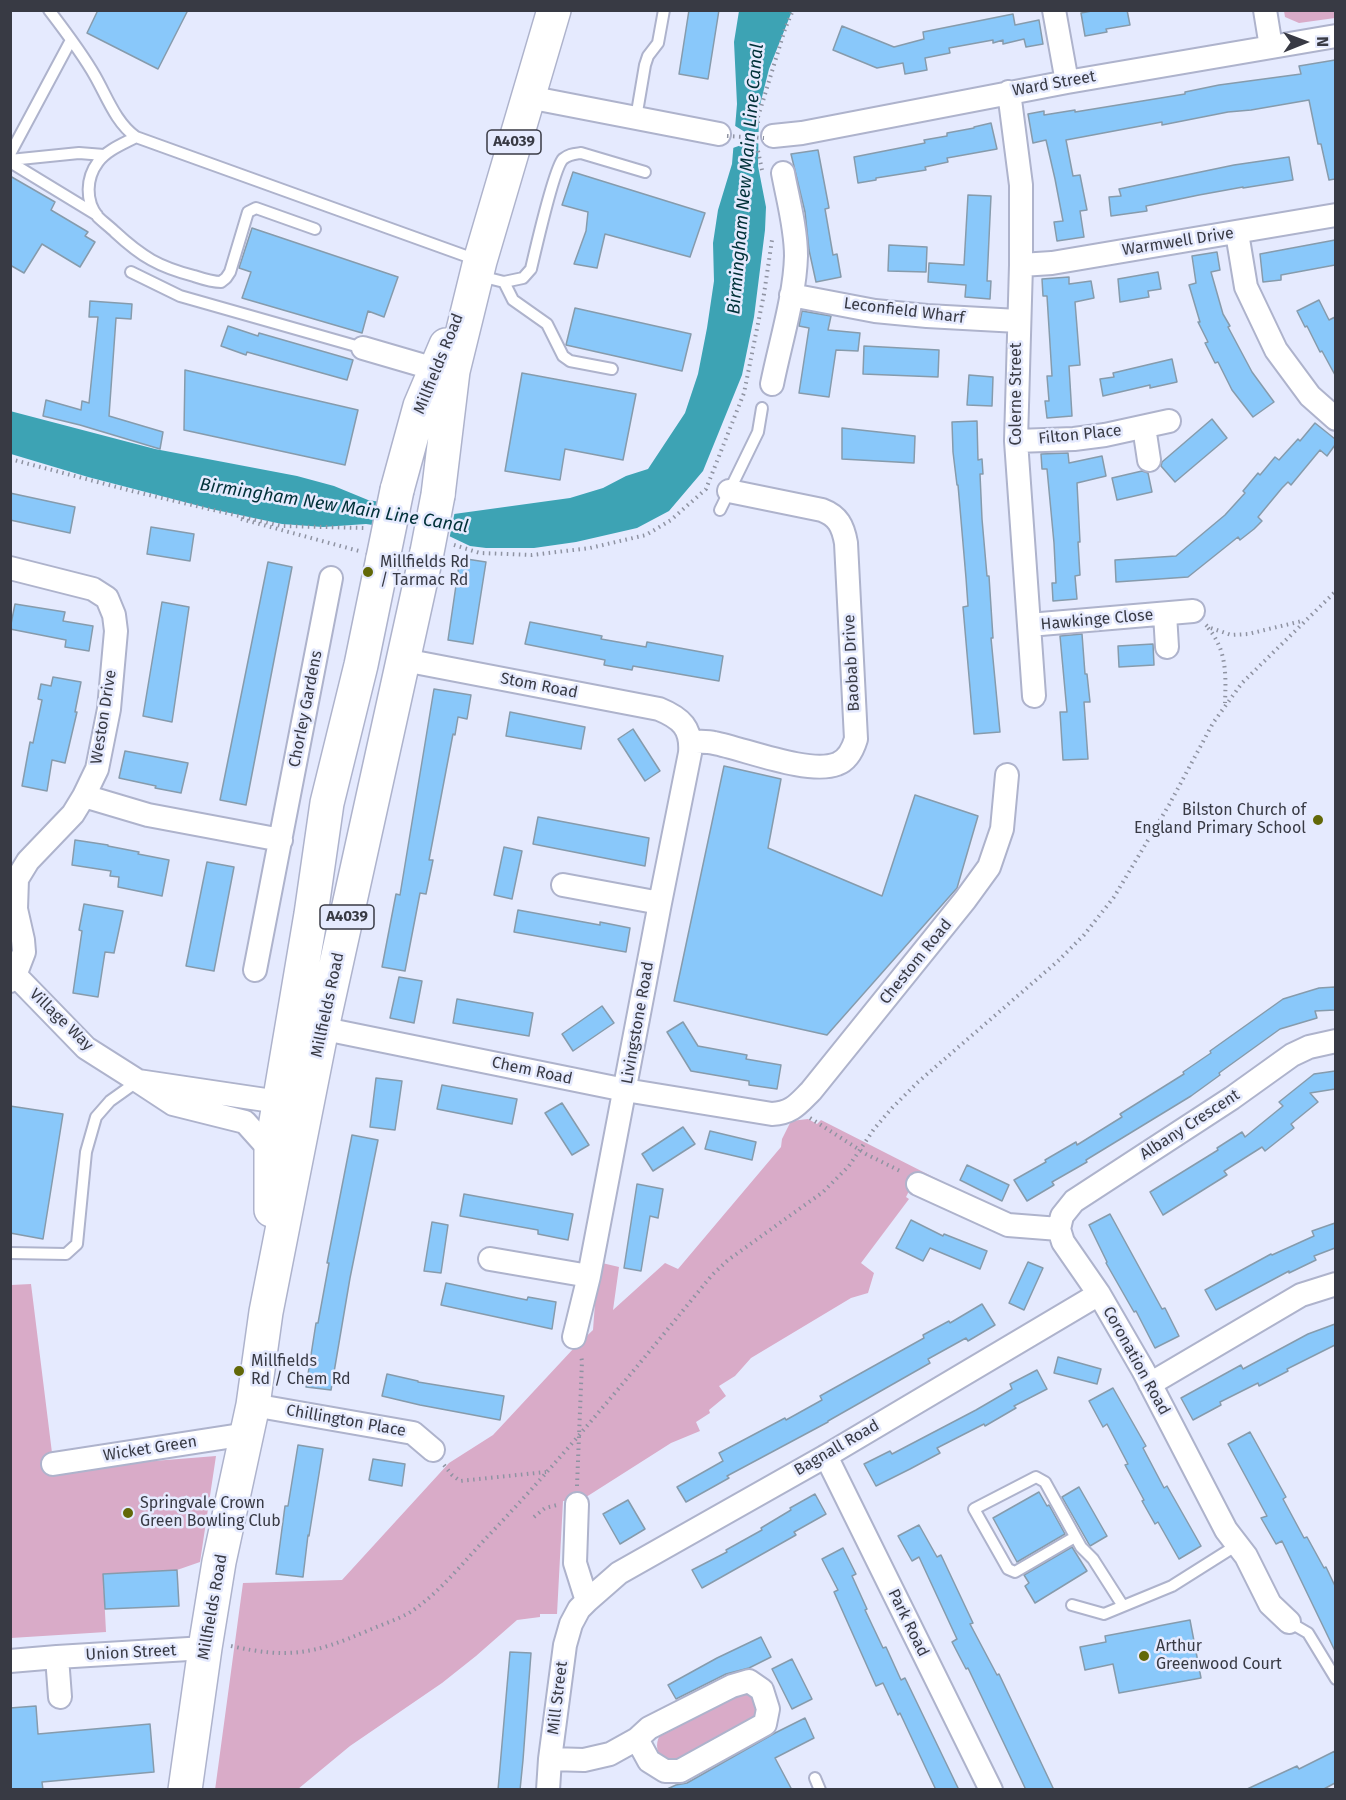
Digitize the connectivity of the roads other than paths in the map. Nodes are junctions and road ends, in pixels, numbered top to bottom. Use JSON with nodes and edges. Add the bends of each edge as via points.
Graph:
{"nodes":[{"id":1,"x":49,"y":10,"type":"edge"},
{"id":2,"x":554,"y":10,"type":"edge"},
{"id":3,"x":664,"y":10,"type":"edge"},
{"id":4,"x":1054,"y":10,"type":"edge"},
{"id":5,"x":1265,"y":10,"type":"edge"},
{"id":6,"x":1335,"y":36,"type":"edge"},
{"id":7,"x":71,"y":40,"type":"junction"},
{"id":8,"x":1271,"y":47,"type":"junction"},
{"id":9,"x":1067,"y":82,"type":"junction"},
{"id":10,"x":1009,"y":92,"type":"junction"},
{"id":11,"x":528,"y":97,"type":"junction"},
{"id":12,"x":636,"y":118,"type":"junction"},
{"id":13,"x":723,"y":135,"type":"road end"},
{"id":14,"x":136,"y":137,"type":"junction"},
{"id":15,"x":769,"y":137,"type":"road end"},
{"id":16,"x":10,"y":154,"type":"edge"},
{"id":17,"x":104,"y":155,"type":"junction"},
{"id":18,"x":10,"y":161,"type":"edge"},
{"id":19,"x":645,"y":172,"type":"dead end"},
{"id":20,"x":773,"y":172,"type":"road end"},
{"id":21,"x":1335,"y":215,"type":"edge"},
{"id":22,"x":97,"y":216,"type":"junction"},
{"id":23,"x":315,"y":229,"type":"dead end"},
{"id":24,"x":1237,"y":233,"type":"junction"},
{"id":25,"x":1021,"y":265,"type":"junction"},
{"id":26,"x":131,"y":272,"type":"dead end"},
{"id":27,"x":487,"y":273,"type":"junction"},
{"id":28,"x":790,"y":295,"type":"junction"},
{"id":29,"x":1018,"y":321,"type":"junction"},
{"id":30,"x":363,"y":348,"type":"joint"},
{"id":31,"x":612,"y":369,"type":"dead end"},
{"id":32,"x":444,"y":370,"type":"junction"},
{"id":33,"x":772,"y":384,"type":"dead end"},
{"id":34,"x":762,"y":408,"type":"dead end"},
{"id":35,"x":1335,"y":419,"type":"edge"},
{"id":36,"x":1169,"y":421,"type":"dead end"},
{"id":37,"x":1143,"y":427,"type":"junction"},
{"id":38,"x":1016,"y":441,"type":"junction"},
{"id":39,"x":1149,"y":460,"type":"dead end"},
{"id":40,"x":725,"y":500,"type":"joint"},
{"id":41,"x":10,"y":568,"type":"edge"},
{"id":42,"x":331,"y":578,"type":"dead end"},
{"id":43,"x":1166,"y":614,"type":"junction"},
{"id":44,"x":1201,"y":619,"type":"road end"},
{"id":45,"x":1029,"y":625,"type":"junction"},
{"id":46,"x":1167,"y":647,"type":"dead end"},
{"id":47,"x":404,"y":660,"type":"junction"},
{"id":48,"x":1034,"y":696,"type":"dead end"},
{"id":49,"x":691,"y":742,"type":"junction"},
{"id":50,"x":1006,"y":775,"type":"dead end"},
{"id":51,"x":84,"y":796,"type":"junction"},
{"id":52,"x":327,"y":803,"type":"junction"},
{"id":53,"x":372,"y":808,"type":"junction"},
{"id":54,"x":281,"y":840,"type":"junction"},
{"id":55,"x":563,"y":885,"type":"dead end"},
{"id":56,"x":660,"y":903,"type":"junction"},
{"id":57,"x":255,"y":970,"type":"dead end"},
{"id":58,"x":13,"y":979,"type":"edge"},
{"id":59,"x":307,"y":1026,"type":"junction"},
{"id":60,"x":1335,"y":1041,"type":"edge"},
{"id":61,"x":138,"y":1081,"type":"junction"},
{"id":62,"x":625,"y":1090,"type":"junction"},
{"id":63,"x":279,"y":1102,"type":"junction"},
{"id":64,"x":772,"y":1114,"type":"joint"},
{"id":65,"x":271,"y":1151,"type":"junction"},
{"id":66,"x":911,"y":1179,"type":"road end"},
{"id":67,"x":1059,"y":1228,"type":"junction"},
{"id":68,"x":10,"y":1253,"type":"edge"},
{"id":69,"x":490,"y":1259,"type":"dead end"},
{"id":70,"x":589,"y":1276,"type":"junction"},
{"id":71,"x":272,"y":1284,"type":"junction"},
{"id":72,"x":1335,"y":1284,"type":"edge"},
{"id":73,"x":1099,"y":1294,"type":"junction"},
{"id":74,"x":574,"y":1336,"type":"dead end"},
{"id":75,"x":1150,"y":1384,"type":"junction"},
{"id":76,"x":250,"y":1419,"type":"junction"},
{"id":77,"x":433,"y":1450,"type":"road end"},
{"id":78,"x":826,"y":1456,"type":"junction"},
{"id":79,"x":53,"y":1464,"type":"dead end"},
{"id":80,"x":577,"y":1504,"type":"dead end"},
{"id":81,"x":1075,"y":1537,"type":"junction"},
{"id":82,"x":1238,"y":1545,"type":"junction"},
{"id":83,"x":583,"y":1605,"type":"junction"},
{"id":84,"x":1072,"y":1605,"type":"dead end"},
{"id":85,"x":1123,"y":1606,"type":"junction"},
{"id":86,"x":1289,"y":1622,"type":"joint"},
{"id":87,"x":206,"y":1645,"type":"junction"},
{"id":88,"x":57,"y":1657,"type":"junction"},
{"id":89,"x":10,"y":1662,"type":"edge"},
{"id":90,"x":1335,"y":1679,"type":"edge"},
{"id":91,"x":60,"y":1696,"type":"dead end"},
{"id":92,"x":637,"y":1739,"type":"junction"},
{"id":93,"x":550,"y":1759,"type":"junction"},
{"id":94,"x":815,"y":1778,"type":"dead end"},
{"id":95,"x":185,"y":1790,"type":"edge"},
{"id":96,"x":548,"y":1790,"type":"edge"},
{"id":97,"x":820,"y":1790,"type":"edge"},
{"id":98,"x":991,"y":1790,"type":"edge"}],
"edges":[{"from":1,"to":7,"type":"lane"},
{"from":2,"to":11,"type":"main road","name":"Millfields Road","number":"A4039"},
{"from":3,"to":12,"type":"lane","via":[[658,43],[645,65]]},
{"from":4,"to":9,"type":"street"},
{"from":5,"to":8,"type":"street"},
{"from":6,"to":8,"type":"street","name":"Ward Street"},
{"from":7,"to":14,"type":"lane","via":[[117,117]]},
{"from":7,"to":16,"type":"lane"},
{"from":8,"to":9,"type":"street","name":"Ward Street"},
{"from":9,"to":10,"type":"street","name":"Ward Street"},
{"from":10,"to":15,"type":"street","name":"Ward Street"},
{"from":10,"to":25,"type":"street","name":"Colerne Street","via":[[1020,184]]},
{"from":11,"to":12,"type":"street"},
{"from":11,"to":27,"type":"main road","name":"Millfields Road","number":"A4039"},
{"from":12,"to":13,"type":"street"},
{"from":14,"to":17,"type":"lane"},
{"from":14,"to":27,"type":"lane"},
{"from":17,"to":18,"type":"lane","via":[[78,153]]},
{"from":17,"to":22,"type":"lane","via":[[91,173],[88,188]]},
{"from":18,"to":22,"type":"lane"},
{"from":19,"to":27,"type":"lane","via":[[581,153],[571,154],[561,161],[531,270],[523,278]]},
{"from":20,"to":28,"type":"street","via":[[795,237]]},
{"from":21,"to":24,"type":"street","name":"Warmwell Drive"},
{"from":22,"to":23,"type":"lane","via":[[154,262],[216,282],[230,272],[251,209]]},
{"from":24,"to":25,"type":"street","name":"Warmwell Drive"},
{"from":24,"to":35,"type":"street","via":[[1246,287],[1276,350],[1310,396]]},
{"from":25,"to":29,"type":"street","name":"Colerne Street"},
{"from":26,"to":30,"type":"lane","via":[[180,296]]},
{"from":27,"to":31,"type":"lane","via":[[513,300],[547,324],[563,356],[570,361]]},
{"from":27,"to":32,"type":"main road","name":"Millfields Road","number":"A4039"},
{"from":28,"to":29,"type":"street","name":"Leconfield Wharf","via":[[886,312]]},
{"from":28,"to":33,"type":"street"},
{"from":29,"to":38,"type":"street","name":"Colerne Street"},
{"from":30,"to":32,"type":"street"},
{"from":32,"to":47,"type":"main road","name":"Millfields Road","number":"A4039","bridge":true,"via":[[438,547]]},
{"from":32,"to":52,"type":"main road","name":"Millfields Road","number":"A4039","bridge":true,"via":[[420,406],[397,490],[361,665]]},
{"from":34,"to":40,"type":"lane","name":"Baobab Drive","via":[[758,432]]},
{"from":36,"to":37,"type":"street","name":"Filton Place"},
{"from":37,"to":38,"type":"street","name":"Filton Place","via":[[1074,439]]},
{"from":37,"to":39,"type":"street","name":"Filton Place"},
{"from":38,"to":45,"type":"street","name":"Colerne Street"},
{"from":40,"to":49,"type":"street","name":"Baobab Drive","via":[[822,510],[839,520],[846,543],[856,739],[847,757],[826,766],[799,765],[711,742]]},
{"from":41,"to":51,"type":"street","name":"Weston Drive","via":[[93,589],[107,598],[114,615],[109,709],[97,769]]},
{"from":42,"to":54,"type":"street","name":"Chorley Gardens"},
{"from":43,"to":44,"type":"street","name":"Hawkinge Close"},
{"from":43,"to":45,"type":"street","name":"Hawkinge Close"},
{"from":43,"to":46,"type":"street","name":"Hawkinge Close"},
{"from":45,"to":48,"type":"street","name":"Colerne Street"},
{"from":47,"to":49,"type":"street","name":"Stom Road","via":[[659,709],[684,725]]},
{"from":47,"to":53,"type":"main road","name":"Millfields Road","number":"A4039"},
{"from":49,"to":56,"type":"street","name":"Livingstone Road"},
{"from":50,"to":64,"type":"street","name":"Chestom Road","via":[[1002,829],[989,867],[819,1082],[795,1107]]},
{"from":51,"to":54,"type":"street","via":[[148,816]]},
{"from":51,"to":58,"type":"street","name":"Weston Drive","via":[[17,879],[16,909],[24,952]]},
{"from":52,"to":53,"type":"main road"},
{"from":52,"to":59,"type":"main road","name":"Millfields Road","number":"A4039","via":[[311,914]]},
{"from":53,"to":59,"type":"main road","name":"Millfields Road","number":"A4039"},
{"from":54,"to":57,"type":"street","name":"Chorley Gardens"},
{"from":55,"to":56,"type":"street"},
{"from":56,"to":62,"type":"street","name":"Livingstone Road"},
{"from":58,"to":61,"type":"street","name":"Village Way","via":[[18,978],[86,1048]]},
{"from":59,"to":62,"type":"street","name":"Chem Road"},
{"from":59,"to":63,"type":"main road","name":"Millfields Road","number":"A4039"},
{"from":59,"to":71,"type":"main road","name":"Millfields Road","number":"A4039"},
{"from":60,"to":67,"type":"street","name":"Albany Crescent","via":[[1292,1055],[1074,1201],[1062,1216]]},
{"from":61,"to":63,"type":"street","name":"Village Way"},
{"from":61,"to":65,"type":"street","name":"Village Way","via":[[173,1104],[245,1122]]},
{"from":61,"to":68,"type":"lane","via":[[110,1101],[96,1117],[86,1152],[76,1244],[66,1254]]},
{"from":62,"to":64,"type":"street","name":"Chem Road"},
{"from":62,"to":70,"type":"street","name":"Livingstone Road"},
{"from":63,"to":65,"type":"main road","name":"Millfields Road","number":"A4039"},
{"from":65,"to":71,"type":"main road","name":"Millfields Road","number":"A4039"},
{"from":66,"to":67,"type":"street","via":[[1008,1226]]},
{"from":67,"to":73,"type":"street","name":"Coronation Road","via":[[1063,1242]]},
{"from":69,"to":70,"type":"street"},
{"from":70,"to":74,"type":"street","name":"Livingstone Road"},
{"from":71,"to":76,"type":"main road","name":"Millfields Road","number":"A4039"},
{"from":72,"to":75,"type":"street","via":[[1301,1295]]},
{"from":73,"to":75,"type":"street","name":"Coronation Road"},
{"from":73,"to":78,"type":"street","name":"Bagnall Road"},
{"from":75,"to":82,"type":"street","name":"Coronation Road","via":[[1226,1530]]},
{"from":76,"to":77,"type":"street","name":"Chillington Place","via":[[413,1433]]},
{"from":76,"to":79,"type":"street","name":"Wicket Green"},
{"from":76,"to":87,"type":"main road","name":"Millfields Road","number":"A4039","via":[[219,1562]]},
{"from":78,"to":83,"type":"street","name":"Bagnall Road","via":[[619,1573]]},
{"from":78,"to":98,"type":"street","name":"Park Road"},
{"from":80,"to":83,"type":"street","via":[[575,1563]]},
{"from":81,"to":81,"type":"lane","via":[[1045,1482],[1036,1477],[974,1509],[1008,1569],[1015,1572]]},
{"from":81,"to":85,"type":"lane"},
{"from":82,"to":85,"type":"lane","via":[[1172,1586]]},
{"from":82,"to":86,"type":"street","name":"Coronation Road","via":[[1270,1604]]},
{"from":83,"to":93,"type":"street","name":"Mill Street","via":[[571,1624],[566,1645]]},
{"from":84,"to":85,"type":"lane","via":[[1104,1614]]},
{"from":86,"to":90,"type":"lane","via":[[1308,1633]]},
{"from":87,"to":88,"type":"street","name":"Union Street"},
{"from":87,"to":95,"type":"main road","name":"Millfields Road","number":"A4039"},
{"from":88,"to":89,"type":"street","name":"Union Street"},
{"from":88,"to":91,"type":"street"},
{"from":92,"to":92,"type":"street","via":[[649,1728],[732,1686],[749,1681],[762,1689],[768,1709],[765,1724],[681,1771],[665,1771],[650,1761]]},
{"from":92,"to":93,"type":"street","via":[[602,1756]]},
{"from":93,"to":96,"type":"street","name":"Mill Street"},
{"from":94,"to":97,"type":"lane"}]}
